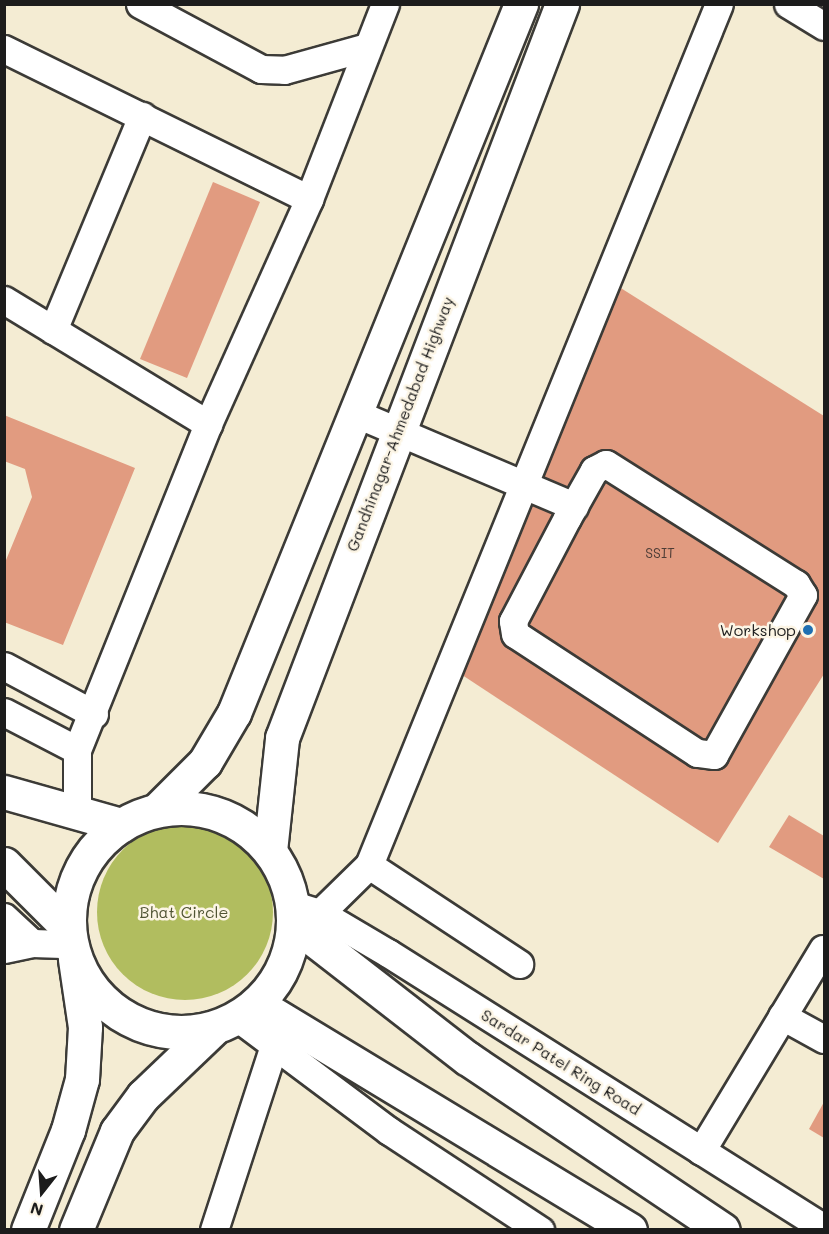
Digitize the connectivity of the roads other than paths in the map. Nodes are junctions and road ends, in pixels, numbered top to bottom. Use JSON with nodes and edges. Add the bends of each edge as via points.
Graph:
{"nodes":[{"id":1,"x":140,"y":4,"type":"edge"},
{"id":2,"x":385,"y":4,"type":"edge"},
{"id":3,"x":521,"y":4,"type":"edge"},
{"id":4,"x":562,"y":4,"type":"edge"},
{"id":5,"x":719,"y":4,"type":"edge"},
{"id":6,"x":788,"y":4,"type":"edge"},
{"id":7,"x":825,"y":26,"type":"edge"},
{"id":8,"x":367,"y":47,"type":"junction"},
{"id":9,"x":4,"y":49,"type":"edge"},
{"id":10,"x":142,"y":116,"type":"junction"},
{"id":11,"x":309,"y":199,"type":"junction"},
{"id":12,"x":4,"y":300,"type":"edge"},
{"id":13,"x":53,"y":330,"type":"junction"},
{"id":14,"x":357,"y":414,"type":"junction"},
{"id":15,"x":208,"y":424,"type":"junction"},
{"id":16,"x":398,"y":430,"type":"junction"},
{"id":17,"x":525,"y":483,"type":"junction"},
{"id":18,"x":574,"y":506,"type":"junction"},
{"id":19,"x":4,"y":666,"type":"edge"},
{"id":20,"x":4,"y":712,"type":"edge"},
{"id":21,"x":94,"y":714,"type":"junction"},
{"id":22,"x":77,"y":750,"type":"junction"},
{"id":23,"x":4,"y":792,"type":"edge"},
{"id":24,"x":157,"y":810,"type":"junction"},
{"id":25,"x":77,"y":814,"type":"junction"},
{"id":26,"x":121,"y":825,"type":"junction"},
{"id":27,"x":270,"y":851,"type":"junction"},
{"id":28,"x":4,"y":864,"type":"edge"},
{"id":29,"x":369,"y":865,"type":"junction"},
{"id":30,"x":303,"y":914,"type":"junction"},
{"id":31,"x":4,"y":917,"type":"edge"},
{"id":32,"x":32,"y":943,"type":"junction"},
{"id":33,"x":71,"y":944,"type":"junction"},
{"id":34,"x":4,"y":949,"type":"edge"},
{"id":35,"x":823,"y":950,"type":"dead end"},
{"id":36,"x":519,"y":964,"type":"dead end"},
{"id":37,"x":782,"y":1016,"type":"junction"},
{"id":38,"x":236,"y":1017,"type":"junction"},
{"id":39,"x":825,"y":1039,"type":"edge"},
{"id":40,"x":273,"y":1048,"type":"junction"},
{"id":41,"x":701,"y":1150,"type":"junction"},
{"id":42,"x":825,"y":1228,"type":"edge"},
{"id":43,"x":28,"y":1230,"type":"edge"},
{"id":44,"x":76,"y":1230,"type":"edge"},
{"id":45,"x":214,"y":1230,"type":"edge"},
{"id":46,"x":540,"y":1230,"type":"edge"},
{"id":47,"x":630,"y":1230,"type":"edge"},
{"id":48,"x":723,"y":1230,"type":"edge"}],
"edges":[{"from":1,"to":8,"type":"street","via":[[261,69],[284,70]]},
{"from":2,"to":8,"type":"street"},
{"from":3,"to":14,"type":"main road"},
{"from":4,"to":16,"type":"main road","name":"Gandhinagar-Ahmedabad Highway"},
{"from":5,"to":17,"type":"street"},
{"from":6,"to":7,"type":"street"},
{"from":8,"to":11,"type":"street"},
{"from":9,"to":10,"type":"street"},
{"from":10,"to":11,"type":"street"},
{"from":10,"to":13,"type":"street"},
{"from":11,"to":15,"type":"street"},
{"from":12,"to":13,"type":"street"},
{"from":13,"to":15,"type":"street"},
{"from":14,"to":16,"type":"street"},
{"from":14,"to":24,"type":"main road","via":[[234,713],[205,762]]},
{"from":15,"to":21,"type":"street"},
{"from":16,"to":17,"type":"street"},
{"from":16,"to":27,"type":"main road","name":"Gandhinagar-Ahmedabad Highway","via":[[282,738]]},
{"from":17,"to":18,"type":"street"},
{"from":17,"to":29,"type":"street"},
{"from":18,"to":18,"type":"street","via":[[513,621],[515,634],[697,753],[714,755],[802,600],[801,589],[614,467],[594,470]]},
{"from":19,"to":21,"type":"street"},
{"from":20,"to":22,"type":"street"},
{"from":21,"to":22,"type":"street"},
{"from":22,"to":25,"type":"street"},
{"from":23,"to":25,"type":"main road"},
{"from":24,"to":26,"type":"main road"},
{"from":24,"to":27,"type":"main road","via":[[219,814],[247,829]]},
{"from":25,"to":26,"type":"main road"},
{"from":26,"to":33,"type":"main road","via":[[97,844],[80,869],[70,898]]},
{"from":27,"to":30,"type":"main road"},
{"from":28,"to":33,"type":"main road"},
{"from":29,"to":30,"type":"street"},
{"from":29,"to":36,"type":"street"},
{"from":30,"to":38,"type":"main road","via":[[289,954]]},
{"from":30,"to":41,"type":"street","name":"Sardar Patel Ring Road"},
{"from":30,"to":48,"type":"main road","via":[[467,1058]]},
{"from":31,"to":32,"type":"street"},
{"from":32,"to":33,"type":"street"},
{"from":32,"to":34,"type":"street"},
{"from":33,"to":38,"type":"main road","via":[[91,989],[136,1022],[179,1033]]},
{"from":33,"to":43,"type":"main road","via":[[85,1027],[82,1079],[68,1130]]},
{"from":35,"to":37,"type":"street"},
{"from":37,"to":39,"type":"street"},
{"from":37,"to":41,"type":"street"},
{"from":38,"to":40,"type":"street"},
{"from":38,"to":44,"type":"main road","via":[[143,1096],[117,1131]]},
{"from":38,"to":47,"type":"main road"},
{"from":40,"to":45,"type":"street"},
{"from":40,"to":46,"type":"street"},
{"from":41,"to":42,"type":"street","name":"Sardar Patel Ring Road"}]}
